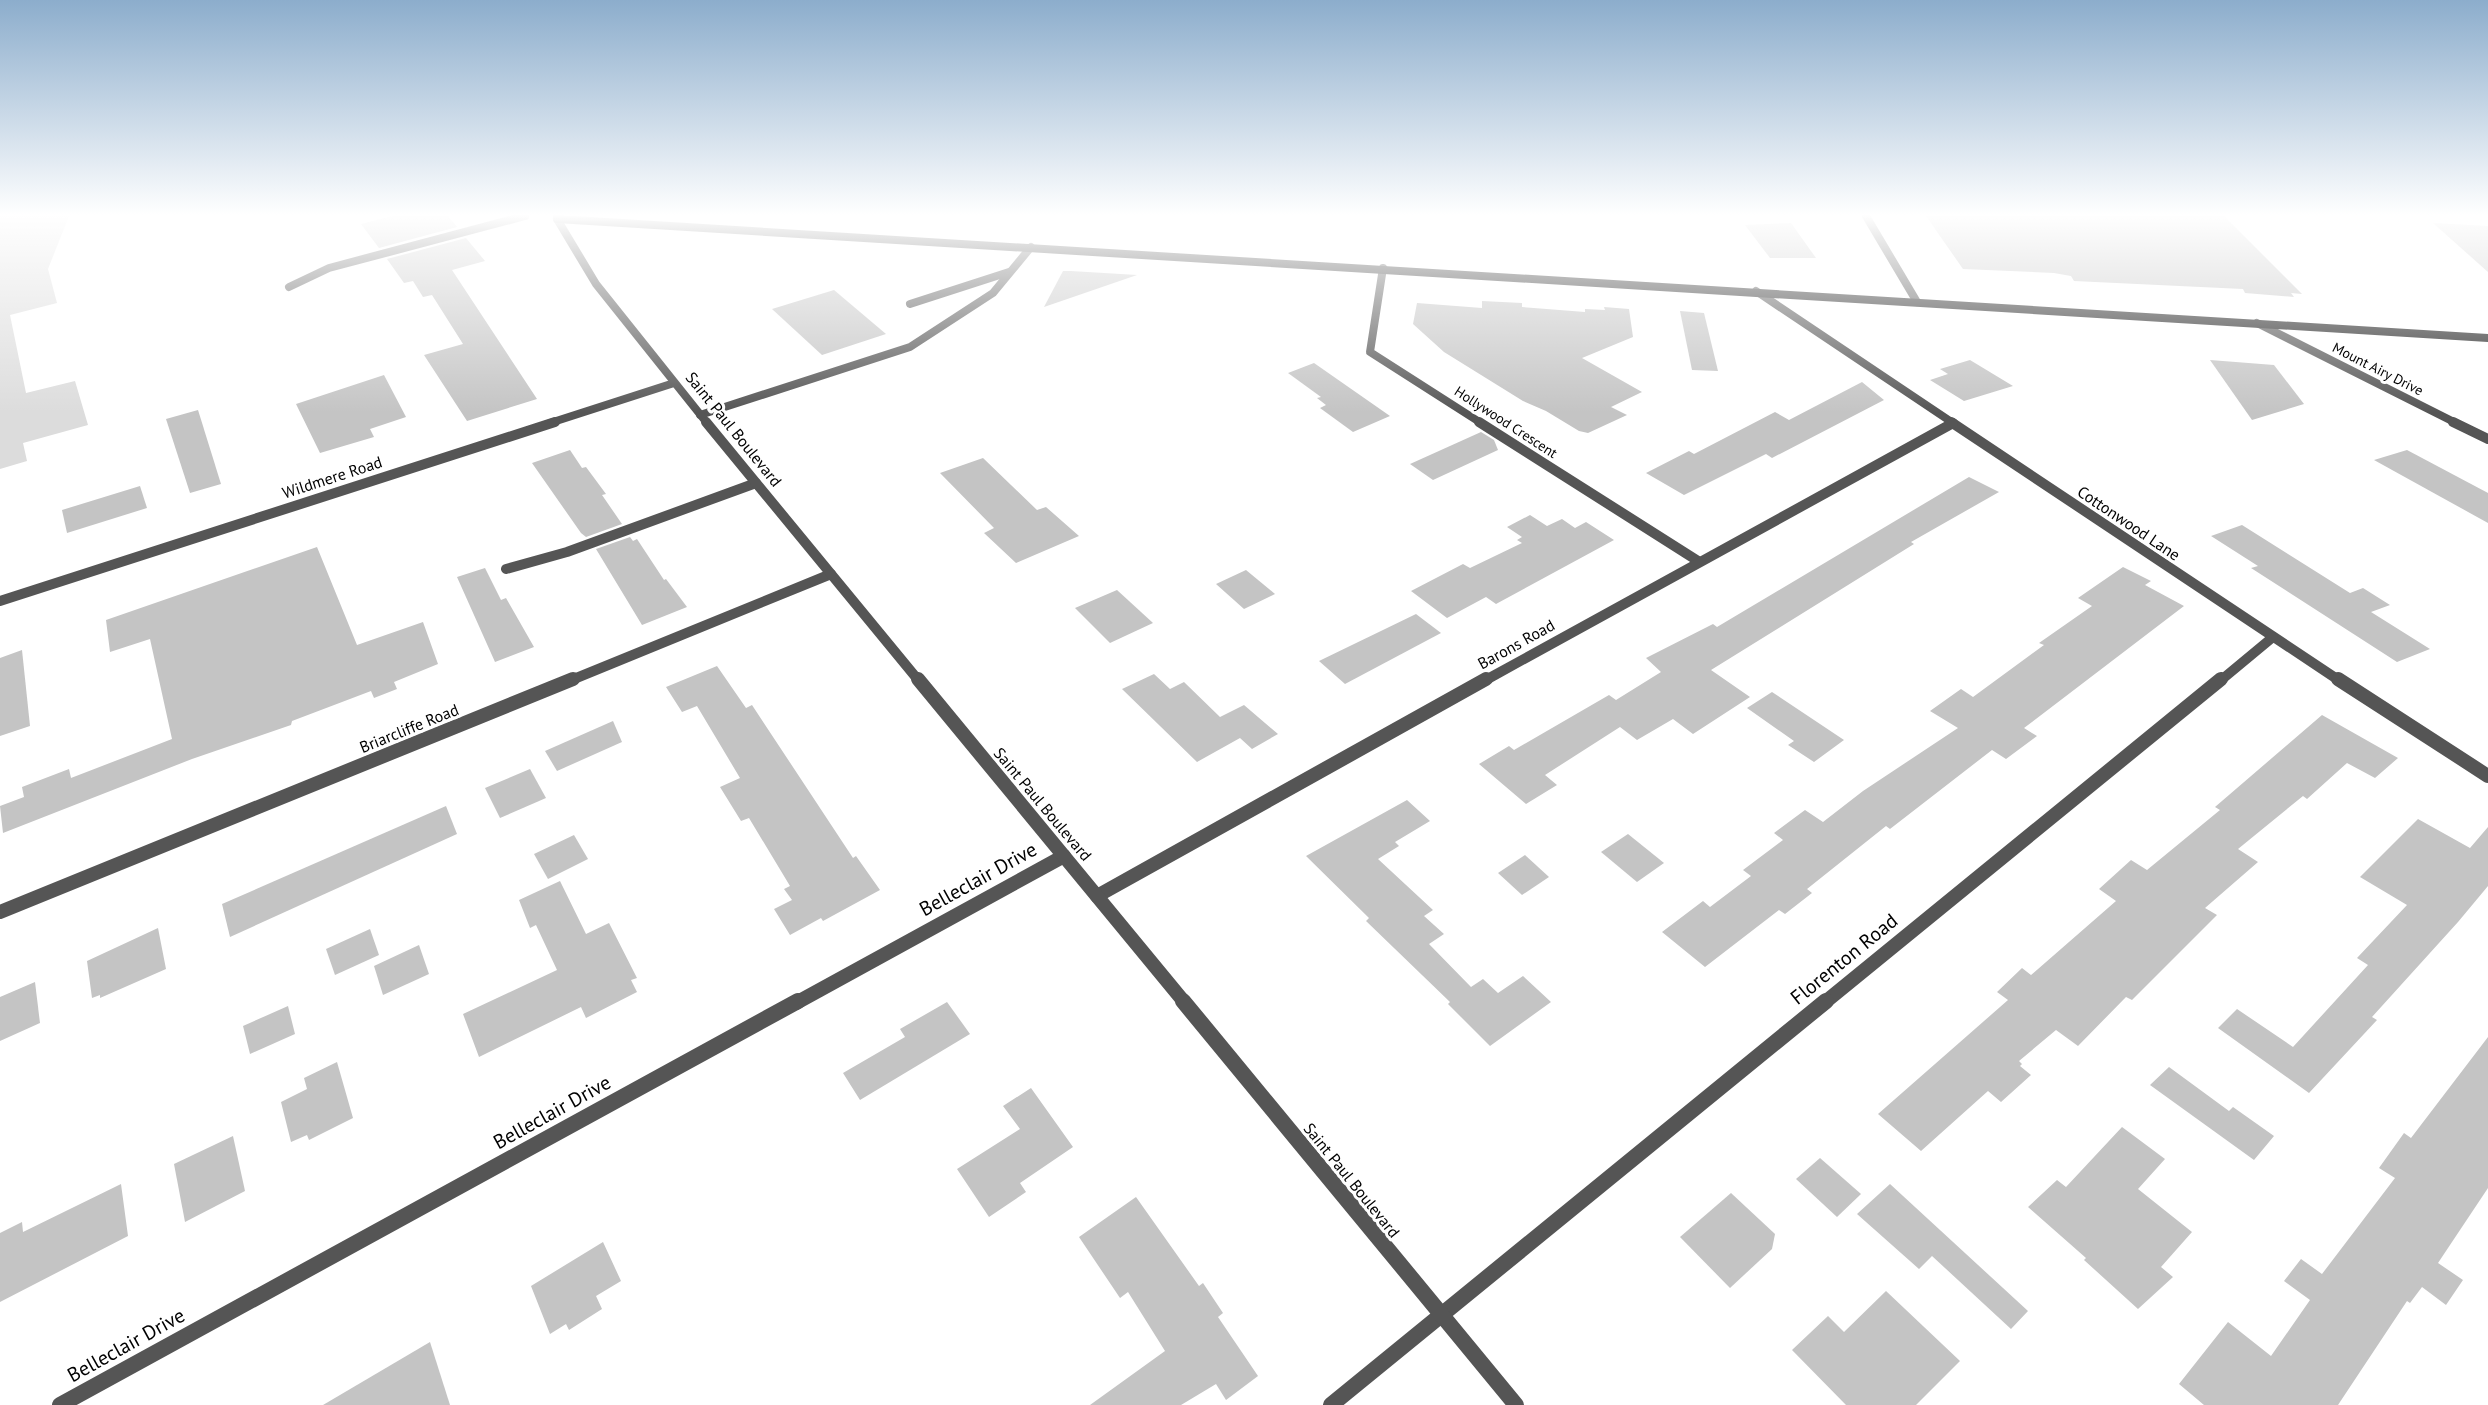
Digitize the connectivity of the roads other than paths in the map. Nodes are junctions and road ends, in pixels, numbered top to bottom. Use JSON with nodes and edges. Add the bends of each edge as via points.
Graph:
{"nodes":[{"id":1,"x":300,"y":282,"type":"edge"},
{"id":2,"x":593,"y":282,"type":"edge"},
{"id":3,"x":981,"y":282,"type":"edge"},
{"id":4,"x":1002,"y":282,"type":"edge"},
{"id":5,"x":1381,"y":282,"type":"edge"},
{"id":6,"x":1603,"y":282,"type":"edge"},
{"id":7,"x":1905,"y":282,"type":"edge"},
{"id":8,"x":289,"y":287,"type":"dead end"},
{"id":9,"x":1756,"y":291,"type":"junction"},
{"id":10,"x":1917,"y":302,"type":"junction"},
{"id":11,"x":910,"y":304,"type":"dead end"},
{"id":12,"x":2257,"y":323,"type":"junction"},
{"id":13,"x":2488,"y":338,"type":"edge"},
{"id":14,"x":674,"y":383,"type":"junction"},
{"id":15,"x":700,"y":415,"type":"junction"},
{"id":16,"x":1953,"y":423,"type":"junction"},
{"id":17,"x":2488,"y":439,"type":"edge"},
{"id":18,"x":756,"y":483,"type":"junction"},
{"id":19,"x":1698,"y":561,"type":"junction"},
{"id":20,"x":506,"y":569,"type":"dead end"},
{"id":21,"x":831,"y":574,"type":"junction"},
{"id":22,"x":0,"y":601,"type":"edge"},
{"id":23,"x":2273,"y":637,"type":"junction"},
{"id":24,"x":2488,"y":776,"type":"edge"},
{"id":25,"x":1064,"y":856,"type":"junction"},
{"id":26,"x":1097,"y":896,"type":"junction"},
{"id":27,"x":0,"y":912,"type":"edge"},
{"id":28,"x":1440,"y":1313,"type":"junction"},
{"id":29,"x":60,"y":1405,"type":"edge"},
{"id":30,"x":1331,"y":1405,"type":"edge"},
{"id":31,"x":1516,"y":1405,"type":"edge"}],
"edges":[{"from":1,"to":8,"type":"street"},
{"from":2,"to":14,"type":"street","name":"Saint Paul Boulevard"},
{"from":3,"to":11,"type":"street"},
{"from":4,"to":15,"type":"street","via":[[993,292],[910,347]]},
{"from":5,"to":19,"type":"street","name":"Hollywood Crescent","via":[[1370,352]]},
{"from":6,"to":9,"type":"main road"},
{"from":7,"to":10,"type":"street"},
{"from":9,"to":10,"type":"main road"},
{"from":9,"to":16,"type":"street","name":"Cottonwood Lane"},
{"from":10,"to":12,"type":"main road"},
{"from":12,"to":13,"type":"main road"},
{"from":12,"to":17,"type":"street","name":"Mount Airy Drive"},
{"from":14,"to":15,"type":"street","name":"Saint Paul Boulevard"},
{"from":14,"to":22,"type":"street","name":"Wildmere Road"},
{"from":15,"to":18,"type":"street","name":"Saint Paul Boulevard"},
{"from":16,"to":19,"type":"street","name":"Barons Road"},
{"from":16,"to":23,"type":"street","name":"Cottonwood Lane"},
{"from":18,"to":20,"type":"street","via":[[567,552]]},
{"from":18,"to":21,"type":"street","name":"Saint Paul Boulevard"},
{"from":19,"to":26,"type":"street","name":"Barons Road"},
{"from":21,"to":25,"type":"street","name":"Saint Paul Boulevard"},
{"from":21,"to":27,"type":"street","name":"Briarcliffe Road"},
{"from":23,"to":24,"type":"street","name":"Cottonwood Lane"},
{"from":23,"to":28,"type":"street","name":"Florenton Road"},
{"from":25,"to":26,"type":"street","name":"Saint Paul Boulevard"},
{"from":25,"to":29,"type":"street","name":"Belleclair Drive"},
{"from":26,"to":28,"type":"street","name":"Saint Paul Boulevard"},
{"from":28,"to":30,"type":"street","name":"Florenton Road"},
{"from":28,"to":31,"type":"street","name":"Saint Paul Boulevard"}]}
